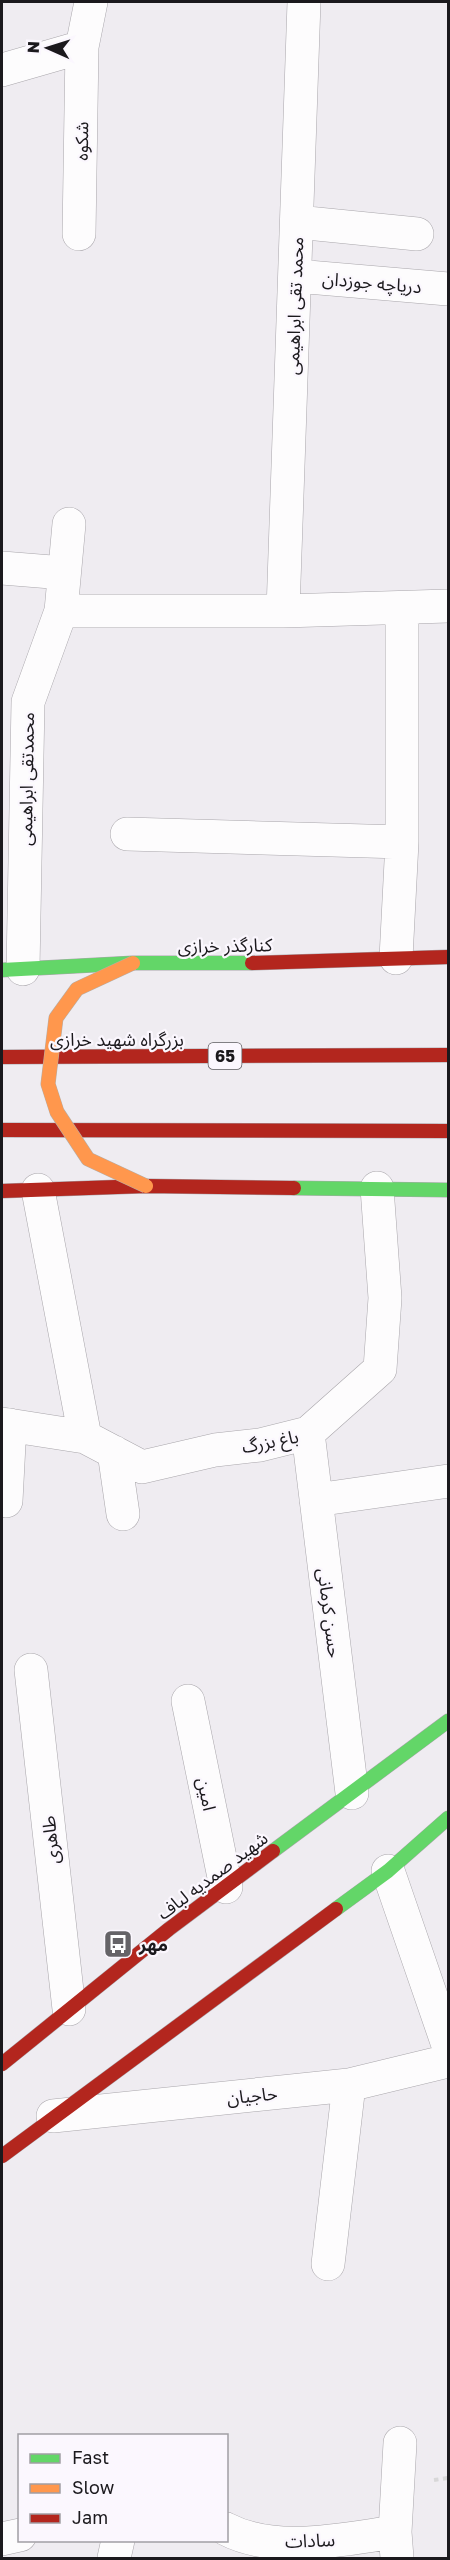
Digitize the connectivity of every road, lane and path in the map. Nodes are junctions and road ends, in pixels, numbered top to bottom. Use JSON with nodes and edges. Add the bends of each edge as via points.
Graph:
{"nodes":[{"id":1,"x":91,"y":2,"type":"edge"},
{"id":2,"x":304,"y":2,"type":"edge"},
{"id":3,"x":82,"y":47,"type":"junction"},
{"id":4,"x":2,"y":70,"type":"edge"},
{"id":5,"x":297,"y":222,"type":"junction"},
{"id":6,"x":79,"y":234,"type":"dead end"},
{"id":7,"x":417,"y":234,"type":"dead end"},
{"id":8,"x":296,"y":276,"type":"junction"},
{"id":9,"x":448,"y":289,"type":"edge"},
{"id":10,"x":69,"y":524,"type":"dead end"},
{"id":11,"x":2,"y":568,"type":"edge"},
{"id":12,"x":64,"y":573,"type":"junction"},
{"id":13,"x":448,"y":606,"type":"edge"},
{"id":14,"x":402,"y":609,"type":"junction"},
{"id":15,"x":62,"y":611,"type":"junction"},
{"id":16,"x":283,"y":611,"type":"junction"},
{"id":17,"x":15,"y":702,"type":"edge"},
{"id":18,"x":127,"y":834,"type":"dead end"},
{"id":19,"x":402,"y":842,"type":"junction"},
{"id":20,"x":448,"y":957,"type":"edge"},
{"id":21,"x":396,"y":958,"type":"junction"},
{"id":22,"x":133,"y":963,"type":"junction"},
{"id":23,"x":12,"y":969,"type":"edge"},
{"id":24,"x":448,"y":1055,"type":"edge"},
{"id":25,"x":2,"y":1057,"type":"edge"},
{"id":26,"x":2,"y":1130,"type":"edge"},
{"id":27,"x":448,"y":1131,"type":"edge"},
{"id":28,"x":146,"y":1186,"type":"junction"},
{"id":29,"x":377,"y":1188,"type":"junction"},
{"id":30,"x":38,"y":1190,"type":"junction"},
{"id":31,"x":448,"y":1190,"type":"edge"},
{"id":32,"x":2,"y":1191,"type":"edge"},
{"id":33,"x":6,"y":1424,"type":"edge"},
{"id":34,"x":308,"y":1433,"type":"junction"},
{"id":35,"x":85,"y":1437,"type":"junction"},
{"id":36,"x":114,"y":1452,"type":"junction"},
{"id":37,"x":448,"y":1481,"type":"edge"},
{"id":38,"x":316,"y":1500,"type":"junction"},
{"id":39,"x":6,"y":1501,"type":"dead end"},
{"id":40,"x":123,"y":1514,"type":"dead end"},
{"id":41,"x":31,"y":1670,"type":"dead end"},
{"id":42,"x":188,"y":1701,"type":"dead end"},
{"id":43,"x":448,"y":1721,"type":"edge"},
{"id":44,"x":352,"y":1793,"type":"junction"},
{"id":45,"x":448,"y":1818,"type":"edge"},
{"id":46,"x":388,"y":1870,"type":"junction"},
{"id":47,"x":226,"y":1887,"type":"junction"},
{"id":48,"x":69,"y":2009,"type":"junction"},
{"id":49,"x":448,"y":2044,"type":"edge"},
{"id":50,"x":448,"y":2061,"type":"edge"},
{"id":51,"x":2,"y":2064,"type":"edge"},
{"id":52,"x":349,"y":2085,"type":"junction"},
{"id":53,"x":53,"y":2116,"type":"junction"},
{"id":54,"x":2,"y":2156,"type":"edge"},
{"id":55,"x":328,"y":2264,"type":"dead end"},
{"id":56,"x":400,"y":2443,"type":"dead end"},
{"id":57,"x":228,"y":2530,"type":"edge"},
{"id":58,"x":18,"y":2535,"type":"edge"},
{"id":59,"x":2,"y":2538,"type":"edge"},
{"id":60,"x":118,"y":2542,"type":"edge"},
{"id":61,"x":396,"y":2545,"type":"edge"},
{"id":62,"x":114,"y":2559,"type":"edge"}],
"edges":[{"from":1,"to":3,"type":"street","name":"شکوه"},
{"from":2,"to":5,"type":"street","name":"محمد تقی ابراهیمی"},
{"from":3,"to":4,"type":"street"},
{"from":3,"to":6,"type":"street","name":"شکوه"},
{"from":5,"to":7,"type":"street"},
{"from":5,"to":8,"type":"street","name":"محمد تقی ابراهیمی"},
{"from":8,"to":9,"type":"street","name":"دریاچه جوزدان"},
{"from":8,"to":16,"type":"street","name":"محمد تقی ابراهیمی"},
{"from":10,"to":12,"type":"street","name":"محمدتقی ابراهیمی"},
{"from":11,"to":12,"type":"street"},
{"from":12,"to":15,"type":"street","name":"محمدتقی ابراهیمی"},
{"from":13,"to":14,"type":"street"},
{"from":14,"to":16,"type":"street"},
{"from":14,"to":19,"type":"street"},
{"from":15,"to":16,"type":"street"},
{"from":15,"to":17,"type":"street","name":"محمدتقی ابراهیمی"},
{"from":17,"to":23,"type":"street","name":"محمدتقی ابراهیمی"},
{"from":18,"to":19,"type":"street"},
{"from":19,"to":21,"type":"street"},
{"from":20,"to":21,"type":"main road","name":"کنارگذر خرازی"},
{"from":21,"to":22,"type":"main road","name":"کنارگذر خرازی"},
{"from":22,"to":23,"type":"main road","name":"کنارگذر خرازی"},
{"from":22,"to":28,"type":"main road","bridge":true,"via":[[77,989],[56,1018],[48,1084],[57,1112],[88,1159]]},
{"from":24,"to":25,"type":"main road","name":"بزرگراه شهید خرازی","number":"65"},
{"from":26,"to":27,"type":"main road"},
{"from":28,"to":29,"type":"main road"},
{"from":28,"to":30,"type":"main road"},
{"from":29,"to":31,"type":"main road"},
{"from":29,"to":34,"type":"street","name":"باغ بزرگ","via":[[386,1298],[380,1369]]},
{"from":30,"to":32,"type":"main road"},
{"from":30,"to":35,"type":"street"},
{"from":33,"to":35,"type":"street","name":"باغ بزرگ"},
{"from":33,"to":39,"type":"street"},
{"from":34,"to":36,"type":"street","name":"باغ بزرگ","via":[[142,1467]]},
{"from":34,"to":38,"type":"street","name":"حسن کرمانی"},
{"from":35,"to":36,"type":"street","name":"باغ بزرگ"},
{"from":36,"to":40,"type":"street"},
{"from":37,"to":38,"type":"street"},
{"from":38,"to":44,"type":"street","name":"حسن کرمانی"},
{"from":41,"to":48,"type":"street","name":"طاهری"},
{"from":42,"to":47,"type":"street","name":"امین"},
{"from":43,"to":44,"type":"main road","name":"شهید صمدیه لباف"},
{"from":44,"to":47,"type":"main road","name":"شهید صمدیه لباف"},
{"from":45,"to":46,"type":"main road"},
{"from":46,"to":49,"type":"street"},
{"from":46,"to":53,"type":"main road"},
{"from":47,"to":48,"type":"main road","name":"شهید صمدیه لباف"},
{"from":48,"to":51,"type":"main road","name":"شهید صمدیه لباف"},
{"from":50,"to":52,"type":"street","name":"حاجیان"},
{"from":52,"to":53,"type":"street","name":"حاجیان"},
{"from":52,"to":55,"type":"street"},
{"from":53,"to":54,"type":"main road"},
{"from":56,"to":61,"type":"street"},
{"from":57,"to":61,"type":"street","name":"سادات","via":[[240,2536],[285,2543]]},
{"from":58,"to":59,"type":"street"},
{"from":60,"to":62,"type":"street"}]}
